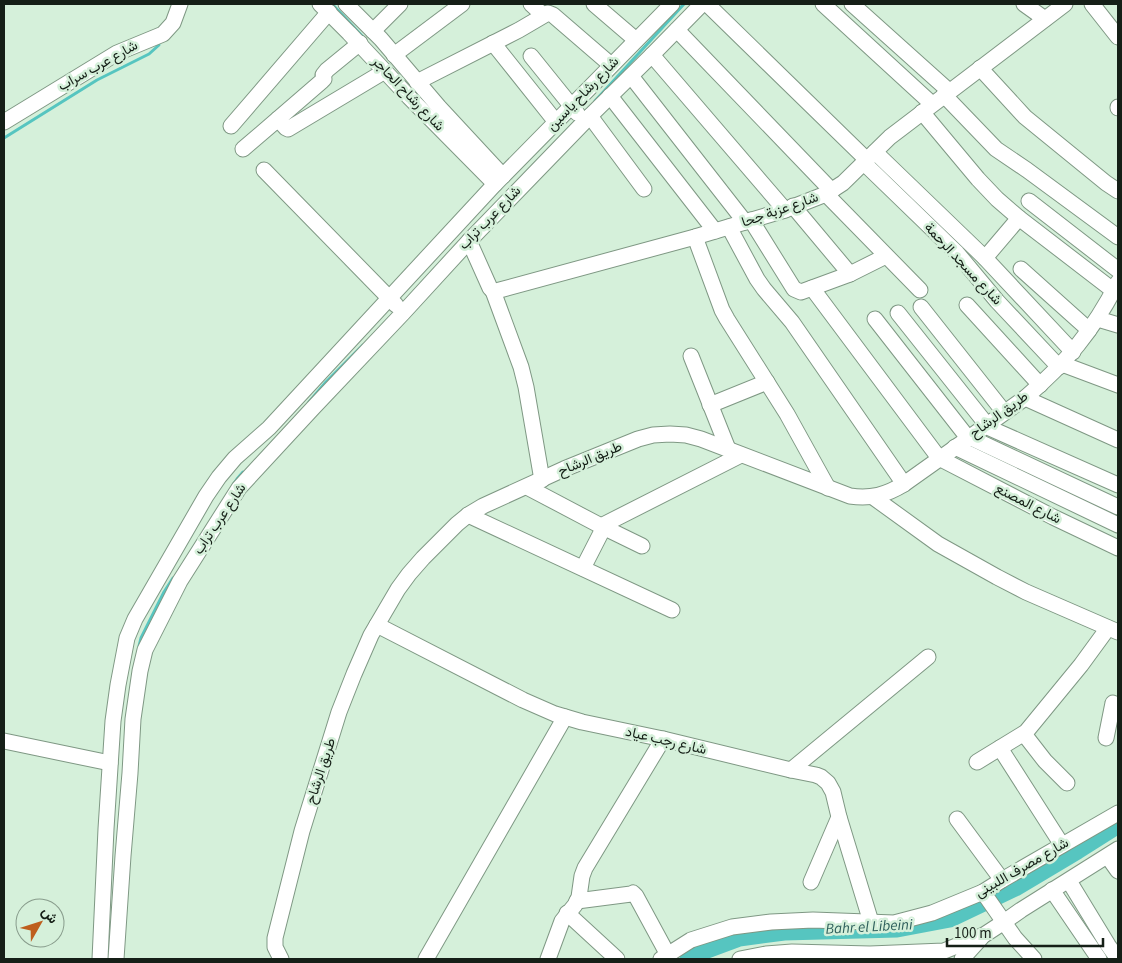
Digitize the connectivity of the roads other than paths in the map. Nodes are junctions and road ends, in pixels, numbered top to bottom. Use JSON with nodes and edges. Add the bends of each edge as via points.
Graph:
{"nodes":[{"id":1,"x":180,"y":4,"type":"edge"},
{"id":2,"x":346,"y":4,"type":"edge"},
{"id":3,"x":400,"y":4,"type":"edge"},
{"id":4,"x":462,"y":4,"type":"edge"},
{"id":5,"x":531,"y":4,"type":"edge"},
{"id":6,"x":594,"y":4,"type":"edge"},
{"id":7,"x":672,"y":4,"type":"edge"},
{"id":8,"x":702,"y":4,"type":"edge"},
{"id":9,"x":707,"y":4,"type":"edge"},
{"id":10,"x":823,"y":4,"type":"edge"},
{"id":11,"x":852,"y":4,"type":"edge"},
{"id":12,"x":1024,"y":4,"type":"edge"},
{"id":13,"x":1065,"y":4,"type":"edge"},
{"id":14,"x":1092,"y":4,"type":"edge"},
{"id":15,"x":325,"y":8,"type":"edge"},
{"id":16,"x":543,"y":16,"type":"junction"},
{"id":17,"x":1045,"y":19,"type":"junction"},
{"id":18,"x":677,"y":30,"type":"junction"},
{"id":19,"x":373,"y":31,"type":"junction"},
{"id":20,"x":1118,"y":37,"type":"edge"},
{"id":21,"x":636,"y":40,"type":"junction"},
{"id":22,"x":360,"y":43,"type":"junction"},
{"id":23,"x":494,"y":43,"type":"junction"},
{"id":24,"x":394,"y":55,"type":"junction"},
{"id":25,"x":652,"y":55,"type":"junction"},
{"id":26,"x":531,"y":56,"type":"dead end"},
{"id":27,"x":611,"y":66,"type":"junction"},
{"id":28,"x":980,"y":68,"type":"junction"},
{"id":29,"x":385,"y":71,"type":"junction"},
{"id":30,"x":631,"y":76,"type":"junction"},
{"id":31,"x":417,"y":82,"type":"junction"},
{"id":32,"x":610,"y":96,"type":"junction"},
{"id":33,"x":937,"y":100,"type":"junction"},
{"id":34,"x":580,"y":115,"type":"junction"},
{"id":35,"x":278,"y":119,"type":"junction"},
{"id":36,"x":4,"y":122,"type":"edge"},
{"id":37,"x":556,"y":122,"type":"junction"},
{"id":38,"x":231,"y":126,"type":"dead end"},
{"id":39,"x":243,"y":150,"type":"dead end"},
{"id":40,"x":869,"y":158,"type":"junction"},
{"id":41,"x":264,"y":170,"type":"dead end"},
{"id":42,"x":523,"y":171,"type":"junction"},
{"id":43,"x":499,"y":180,"type":"junction"},
{"id":44,"x":644,"y":189,"type":"dead end"},
{"id":45,"x":829,"y":192,"type":"junction"},
{"id":46,"x":1118,"y":192,"type":"edge"},
{"id":47,"x":1029,"y":201,"type":"dead end"},
{"id":48,"x":789,"y":208,"type":"junction"},
{"id":49,"x":1019,"y":218,"type":"junction"},
{"id":50,"x":748,"y":221,"type":"junction"},
{"id":51,"x":722,"y":229,"type":"junction"},
{"id":52,"x":1118,"y":237,"type":"edge"},
{"id":53,"x":695,"y":238,"type":"junction"},
{"id":54,"x":469,"y":241,"type":"junction"},
{"id":55,"x":886,"y":256,"type":"junction"},
{"id":56,"x":985,"y":258,"type":"junction"},
{"id":57,"x":1021,"y":269,"type":"dead end"},
{"id":58,"x":850,"y":274,"type":"junction"},
{"id":59,"x":1117,"y":282,"type":"edge"},
{"id":60,"x":812,"y":288,"type":"junction"},
{"id":61,"x":920,"y":290,"type":"dead end"},
{"id":62,"x":492,"y":291,"type":"junction"},
{"id":63,"x":967,"y":305,"type":"dead end"},
{"id":64,"x":396,"y":306,"type":"junction"},
{"id":65,"x":922,"y":307,"type":"dead end"},
{"id":66,"x":898,"y":313,"type":"dead end"},
{"id":67,"x":875,"y":319,"type":"dead end"},
{"id":68,"x":1093,"y":325,"type":"junction"},
{"id":69,"x":1118,"y":325,"type":"edge"},
{"id":70,"x":1073,"y":352,"type":"junction"},
{"id":71,"x":691,"y":356,"type":"dead end"},
{"id":72,"x":1061,"y":365,"type":"junction"},
{"id":73,"x":767,"y":382,"type":"junction"},
{"id":74,"x":1040,"y":385,"type":"junction"},
{"id":75,"x":1118,"y":385,"type":"edge"},
{"id":76,"x":1025,"y":398,"type":"junction"},
{"id":77,"x":710,"y":404,"type":"junction"},
{"id":78,"x":1004,"y":412,"type":"junction"},
{"id":79,"x":986,"y":425,"type":"junction"},
{"id":80,"x":968,"y":438,"type":"junction"},
{"id":81,"x":1118,"y":440,"type":"edge"},
{"id":82,"x":955,"y":448,"type":"junction"},
{"id":83,"x":734,"y":452,"type":"junction"},
{"id":84,"x":940,"y":458,"type":"junction"},
{"id":85,"x":542,"y":480,"type":"junction"},
{"id":86,"x":904,"y":484,"type":"junction"},
{"id":87,"x":1118,"y":485,"type":"edge"},
{"id":88,"x":527,"y":487,"type":"junction"},
{"id":89,"x":828,"y":488,"type":"junction"},
{"id":90,"x":873,"y":497,"type":"junction"},
{"id":91,"x":1118,"y":507,"type":"edge"},
{"id":92,"x":468,"y":515,"type":"junction"},
{"id":93,"x":1118,"y":525,"type":"edge"},
{"id":94,"x":602,"y":527,"type":"junction"},
{"id":95,"x":642,"y":546,"type":"dead end"},
{"id":96,"x":1118,"y":548,"type":"edge"},
{"id":97,"x":583,"y":568,"type":"junction"},
{"id":98,"x":672,"y":610,"type":"dead end"},
{"id":99,"x":377,"y":625,"type":"junction"},
{"id":100,"x":1113,"y":630,"type":"edge"},
{"id":101,"x":928,"y":657,"type":"dead end"},
{"id":102,"x":1113,"y":703,"type":"edge"},
{"id":103,"x":565,"y":717,"type":"junction"},
{"id":104,"x":1024,"y":734,"type":"junction"},
{"id":105,"x":1106,"y":738,"type":"dead end"},
{"id":106,"x":662,"y":739,"type":"junction"},
{"id":107,"x":4,"y":741,"type":"edge"},
{"id":108,"x":1000,"y":748,"type":"junction"},
{"id":109,"x":977,"y":762,"type":"dead end"},
{"id":110,"x":110,"y":763,"type":"junction"},
{"id":111,"x":791,"y":770,"type":"junction"},
{"id":112,"x":1067,"y":783,"type":"dead end"},
{"id":113,"x":1118,"y":813,"type":"edge"},
{"id":114,"x":839,"y":817,"type":"junction"},
{"id":115,"x":957,"y":819,"type":"dead end"},
{"id":116,"x":1062,"y":845,"type":"junction"},
{"id":117,"x":1113,"y":853,"type":"edge"},
{"id":118,"x":1118,"y":871,"type":"edge"},
{"id":119,"x":1002,"y":880,"type":"junction"},
{"id":120,"x":1069,"y":881,"type":"junction"},
{"id":121,"x":811,"y":882,"type":"dead end"},
{"id":122,"x":1052,"y":890,"type":"junction"},
{"id":123,"x":983,"y":892,"type":"junction"},
{"id":124,"x":577,"y":901,"type":"junction"},
{"id":125,"x":567,"y":914,"type":"junction"},
{"id":126,"x":871,"y":922,"type":"junction"},
{"id":127,"x":1004,"y":922,"type":"junction"},
{"id":128,"x":984,"y":935,"type":"junction"},
{"id":129,"x":793,"y":956,"type":"edge"},
{"id":130,"x":816,"y":956,"type":"edge"},
{"id":131,"x":665,"y":957,"type":"edge"},
{"id":132,"x":969,"y":957,"type":"edge"},
{"id":133,"x":100,"y":959,"type":"edge"},
{"id":134,"x":116,"y":959,"type":"edge"},
{"id":135,"x":281,"y":959,"type":"edge"},
{"id":136,"x":426,"y":959,"type":"edge"},
{"id":137,"x":548,"y":959,"type":"edge"},
{"id":138,"x":617,"y":959,"type":"edge"},
{"id":139,"x":740,"y":959,"type":"edge"},
{"id":140,"x":1034,"y":959,"type":"edge"},
{"id":141,"x":1099,"y":959,"type":"edge"},
{"id":142,"x":1118,"y":959,"type":"edge"}],
"edges":[{"from":1,"to":36,"type":"street","name":"شارع عرب سراب","via":[[173,23],[163,34],[117,52]]},
{"from":2,"to":19,"type":"street","name":"شارع رشاح الحاجر"},
{"from":3,"to":19,"type":"street"},
{"from":4,"to":24,"type":"street"},
{"from":5,"to":16,"type":"street"},
{"from":6,"to":21,"type":"street"},
{"from":7,"to":21,"type":"street","name":"شارع رشاح ياسين"},
{"from":8,"to":18,"type":"street","name":"شارع رشاح ياسين"},
{"from":9,"to":40,"type":"street"},
{"from":10,"to":33,"type":"street"},
{"from":11,"to":33,"type":"street"},
{"from":12,"to":17,"type":"street"},
{"from":13,"to":17,"type":"street","name":"شارع عزبة جحا"},
{"from":14,"to":20,"type":"street"},
{"from":15,"to":22,"type":"street","name":"شارع رشاح الحاجر"},
{"from":15,"to":38,"type":"street"},
{"from":16,"to":23,"type":"street"},
{"from":16,"to":27,"type":"street","via":[[551,13]]},
{"from":17,"to":28,"type":"street","name":"شارع عزبة جحا"},
{"from":18,"to":25,"type":"street","name":"شارع رشاح ياسين"},
{"from":18,"to":45,"type":"street"},
{"from":19,"to":24,"type":"street","name":"شارع رشاح الحاجر"},
{"from":21,"to":27,"type":"street","name":"شارع رشاح ياسين"},
{"from":22,"to":29,"type":"street","name":"شارع رشاح الحاجر"},
{"from":22,"to":35,"type":"street","via":[[327,70],[324,79]]},
{"from":23,"to":31,"type":"street"},
{"from":23,"to":37,"type":"street"},
{"from":24,"to":31,"type":"street","name":"شارع رشاح الحاجر"},
{"from":25,"to":30,"type":"street","name":"شارع رشاح ياسين"},
{"from":25,"to":48,"type":"street"},
{"from":26,"to":34,"type":"street"},
{"from":27,"to":34,"type":"street","name":"شارع رشاح ياسين"},
{"from":28,"to":33,"type":"street","name":"شارع عزبة جحا"},
{"from":28,"to":46,"type":"street","via":[[1025,117]]},
{"from":29,"to":35,"type":"street","via":[[288,129]]},
{"from":29,"to":43,"type":"street","name":"شارع رشاح الحاجر"},
{"from":30,"to":32,"type":"street","name":"شارع رشاح ياسين"},
{"from":30,"to":50,"type":"street"},
{"from":31,"to":43,"type":"street","name":"شارع رشاح الحاجر"},
{"from":32,"to":34,"type":"street","name":"شارع رشاح ياسين"},
{"from":32,"to":51,"type":"street"},
{"from":33,"to":40,"type":"street","name":"شارع عزبة جحا"},
{"from":33,"to":49,"type":"street","via":[[978,179]]},
{"from":33,"to":52,"type":"street","via":[[996,149]]},
{"from":34,"to":37,"type":"street","name":"شارع رشاح ياسين"},
{"from":34,"to":42,"type":"street","name":"شارع رشاح ياسين"},
{"from":34,"to":44,"type":"street"},
{"from":35,"to":39,"type":"street"},
{"from":37,"to":42,"type":"street","name":"شارع رشاح ياسين"},
{"from":40,"to":45,"type":"street","name":"شارع عزبة جحا","via":[[844,183]]},
{"from":40,"to":56,"type":"street"},
{"from":40,"to":72,"type":"street","name":"شارع مسجد الرحمة","via":[[997,301]]},
{"from":41,"to":64,"type":"street"},
{"from":42,"to":43,"type":"street","name":"شارع رشاح ياسين"},
{"from":42,"to":54,"type":"street","name":"شارع عرب تراب"},
{"from":43,"to":64,"type":"street","name":"شارع عرب تراب"},
{"from":45,"to":48,"type":"street","name":"شارع عزبة جحا"},
{"from":45,"to":55,"type":"street"},
{"from":47,"to":59,"type":"street"},
{"from":48,"to":50,"type":"street","name":"شارع عزبة جحا"},
{"from":48,"to":58,"type":"street"},
{"from":49,"to":56,"type":"street"},
{"from":49,"to":59,"type":"street"},
{"from":50,"to":51,"type":"street","name":"شارع عزبة جحا"},
{"from":50,"to":60,"type":"street","via":[[794,289],[801,292]]},
{"from":51,"to":53,"type":"street","name":"شارع عزبة جحا"},
{"from":51,"to":86,"type":"street","via":[[764,289],[792,322]]},
{"from":53,"to":62,"type":"street","name":"شارع عزبة جحا"},
{"from":53,"to":73,"type":"street","via":[[722,310]]},
{"from":54,"to":62,"type":"street"},
{"from":54,"to":64,"type":"street","name":"شارع عرب تراب"},
{"from":55,"to":58,"type":"street"},
{"from":55,"to":61,"type":"street"},
{"from":56,"to":70,"type":"street"},
{"from":57,"to":68,"type":"street"},
{"from":58,"to":60,"type":"street"},
{"from":59,"to":68,"type":"street","name":"طريق الرشاح"},
{"from":60,"to":84,"type":"street"},
{"from":62,"to":85,"type":"street","via":[[521,367]]},
{"from":63,"to":74,"type":"street"},
{"from":64,"to":110,"type":"street","name":"شارع عرب تراب","via":[[235,458],[194,515],[127,638],[113,721]]},
{"from":64,"to":134,"type":"street","name":"شارع عرب تراب","via":[[313,408],[239,488],[180,581],[145,650],[133,719]]},
{"from":65,"to":78,"type":"street"},
{"from":66,"to":79,"type":"street"},
{"from":67,"to":80,"type":"street"},
{"from":68,"to":69,"type":"street"},
{"from":68,"to":70,"type":"street","name":"طريق الرشاح"},
{"from":70,"to":72,"type":"street","name":"طريق الرشاح"},
{"from":71,"to":77,"type":"street"},
{"from":72,"to":74,"type":"street","name":"طريق الرشاح"},
{"from":72,"to":75,"type":"street"},
{"from":73,"to":77,"type":"street"},
{"from":73,"to":89,"type":"street"},
{"from":74,"to":76,"type":"street","name":"طريق الرشاح"},
{"from":76,"to":78,"type":"street","name":"طريق الرشاح"},
{"from":76,"to":81,"type":"street"},
{"from":77,"to":83,"type":"street"},
{"from":78,"to":79,"type":"street","name":"طريق الرشاح"},
{"from":79,"to":80,"type":"street","name":"طريق الرشاح"},
{"from":79,"to":87,"type":"street"},
{"from":80,"to":82,"type":"street","name":"طريق الرشاح"},
{"from":80,"to":91,"type":"street"},
{"from":82,"to":84,"type":"street","name":"طريق الرشاح"},
{"from":82,"to":93,"type":"street"},
{"from":83,"to":85,"type":"street","name":"طريق الرشاح","via":[[686,435],[654,435]]},
{"from":83,"to":89,"type":"street","name":"طريق الرشاح"},
{"from":83,"to":94,"type":"street"},
{"from":84,"to":86,"type":"street","name":"طريق الرشاح"},
{"from":84,"to":96,"type":"street","name":"شارع المصنع"},
{"from":85,"to":88,"type":"street","name":"طريق الرشاح"},
{"from":86,"to":90,"type":"street","name":"طريق الرشاح"},
{"from":88,"to":92,"type":"street","name":"طريق الرشاح"},
{"from":88,"to":94,"type":"street"},
{"from":89,"to":90,"type":"street","name":"طريق الرشاح","via":[[850,496]]},
{"from":90,"to":100,"type":"street","via":[[938,544],[997,577]]},
{"from":92,"to":97,"type":"street"},
{"from":92,"to":99,"type":"street","name":"طريق الرشاح","via":[[409,574]]},
{"from":94,"to":95,"type":"street"},
{"from":94,"to":97,"type":"street"},
{"from":97,"to":98,"type":"street"},
{"from":99,"to":103,"type":"street","name":"شارع رجب عياد","via":[[523,700]]},
{"from":99,"to":135,"type":"street","name":"طريق الرشاح","via":[[342,704],[302,831],[275,938]]},
{"from":100,"to":104,"type":"street"},
{"from":101,"to":111,"type":"street"},
{"from":102,"to":105,"type":"street"},
{"from":103,"to":106,"type":"street","name":"شارع رجب عياد"},
{"from":103,"to":136,"type":"street"},
{"from":104,"to":108,"type":"street"},
{"from":104,"to":112,"type":"street"},
{"from":106,"to":111,"type":"street","name":"شارع رجب عياد"},
{"from":106,"to":124,"type":"street","via":[[585,868]]},
{"from":107,"to":110,"type":"street"},
{"from":108,"to":109,"type":"street"},
{"from":108,"to":116,"type":"street"},
{"from":110,"to":133,"type":"street","name":"شارع عرب تراب"},
{"from":111,"to":114,"type":"street","name":"شارع رجب عياد","via":[[825,780],[833,792]]},
{"from":113,"to":116,"type":"street","name":"شارع مصرف اللبينى"},
{"from":114,"to":121,"type":"street"},
{"from":114,"to":126,"type":"street","name":"شارع رجب عياد"},
{"from":115,"to":119,"type":"street"},
{"from":116,"to":119,"type":"street","name":"شارع مصرف اللبينى"},
{"from":117,"to":118,"type":"street"},
{"from":117,"to":120,"type":"street"},
{"from":119,"to":123,"type":"street","name":"شارع مصرف اللبينى"},
{"from":120,"to":122,"type":"street"},
{"from":120,"to":142,"type":"street"},
{"from":122,"to":127,"type":"street"},
{"from":122,"to":141,"type":"street"},
{"from":123,"to":126,"type":"street","name":"شارع مصرف اللبينى","via":[[932,913],[894,922]]},
{"from":123,"to":127,"type":"street"},
{"from":124,"to":125,"type":"street"},
{"from":124,"to":131,"type":"street","via":[[634,894]]},
{"from":125,"to":137,"type":"street"},
{"from":125,"to":138,"type":"street"},
{"from":126,"to":131,"type":"street","name":"شارع مصرف اللبينى","via":[[813,920],[732,927],[691,940]]},
{"from":127,"to":128,"type":"street"},
{"from":127,"to":140,"type":"street"},
{"from":128,"to":130,"type":"street","via":[[944,951]]},
{"from":128,"to":132,"type":"street"},
{"from":129,"to":130,"type":"street"},
{"from":129,"to":139,"type":"street","via":[[766,954]]}]}
